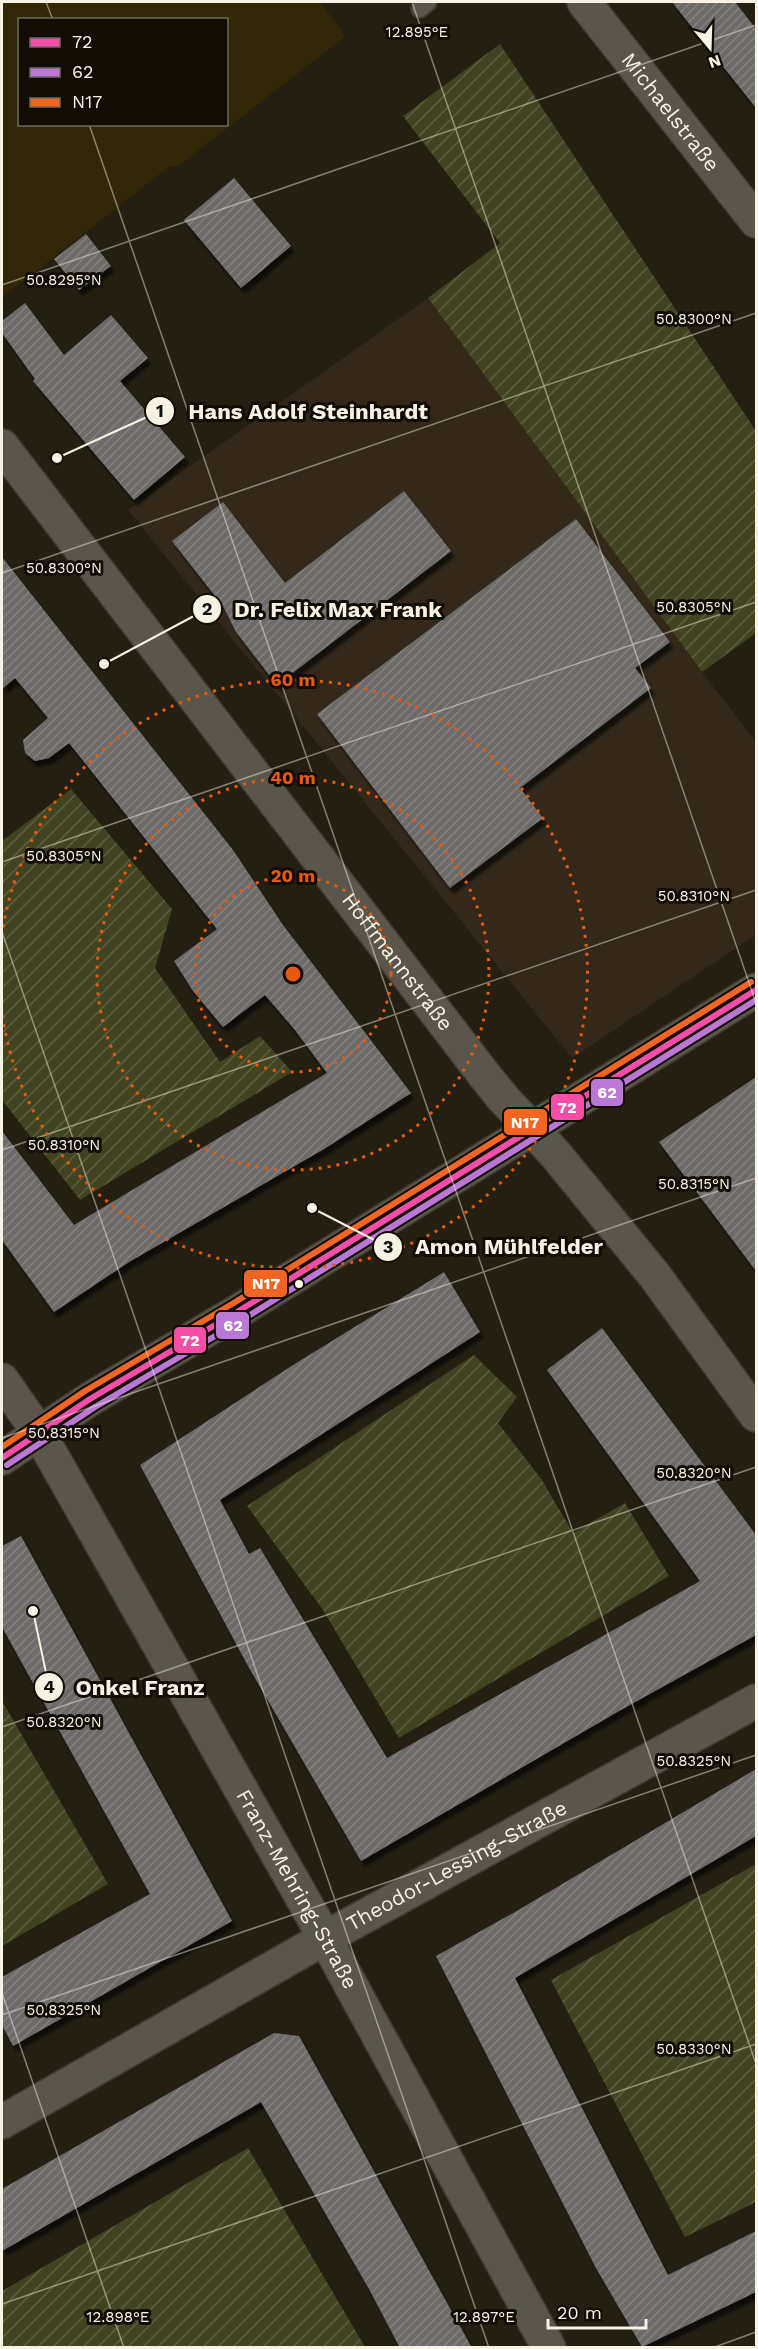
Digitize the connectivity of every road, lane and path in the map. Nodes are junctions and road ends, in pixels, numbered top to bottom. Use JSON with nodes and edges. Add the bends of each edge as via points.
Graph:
{"nodes":[{"id":1,"x":584,"y":2,"type":"edge"},
{"id":2,"x":756,"y":221,"type":"edge"},
{"id":3,"x":2,"y":446,"type":"edge"},
{"id":4,"x":756,"y":990,"type":"edge"},
{"id":5,"x":534,"y":1130,"type":"junction"},
{"id":6,"x":2,"y":1380,"type":"edge"},
{"id":7,"x":756,"y":1415,"type":"edge"},
{"id":8,"x":39,"y":1433,"type":"junction"},
{"id":9,"x":2,"y":1458,"type":"edge"},
{"id":10,"x":756,"y":1701,"type":"edge"},
{"id":11,"x":325,"y":1938,"type":"junction"},
{"id":12,"x":2,"y":2122,"type":"edge"},
{"id":13,"x":549,"y":2348,"type":"edge"}],
"edges":[{"from":1,"to":2,"type":"street","name":"Michaelstraße"},
{"from":3,"to":5,"type":"street","name":"Hoffmannstraße","via":[[485,1076]]},
{"from":4,"to":5,"type":"street"},
{"from":5,"to":7,"type":"street","name":"Hoffmannstraße","via":[[655,1276]]},
{"from":5,"to":8,"type":"street","via":[[100,1392]]},
{"from":6,"to":8,"type":"street","name":"Franz-Mehring-Straße"},
{"from":8,"to":9,"type":"street"},
{"from":8,"to":11,"type":"street","name":"Franz-Mehring-Straße"},
{"from":10,"to":11,"type":"street","name":"Theodor-Lessing-Straße"},
{"from":11,"to":12,"type":"street","name":"Theodor-Lessing-Straße"},
{"from":11,"to":13,"type":"street","name":"Franz-Mehring-Straße"}]}
